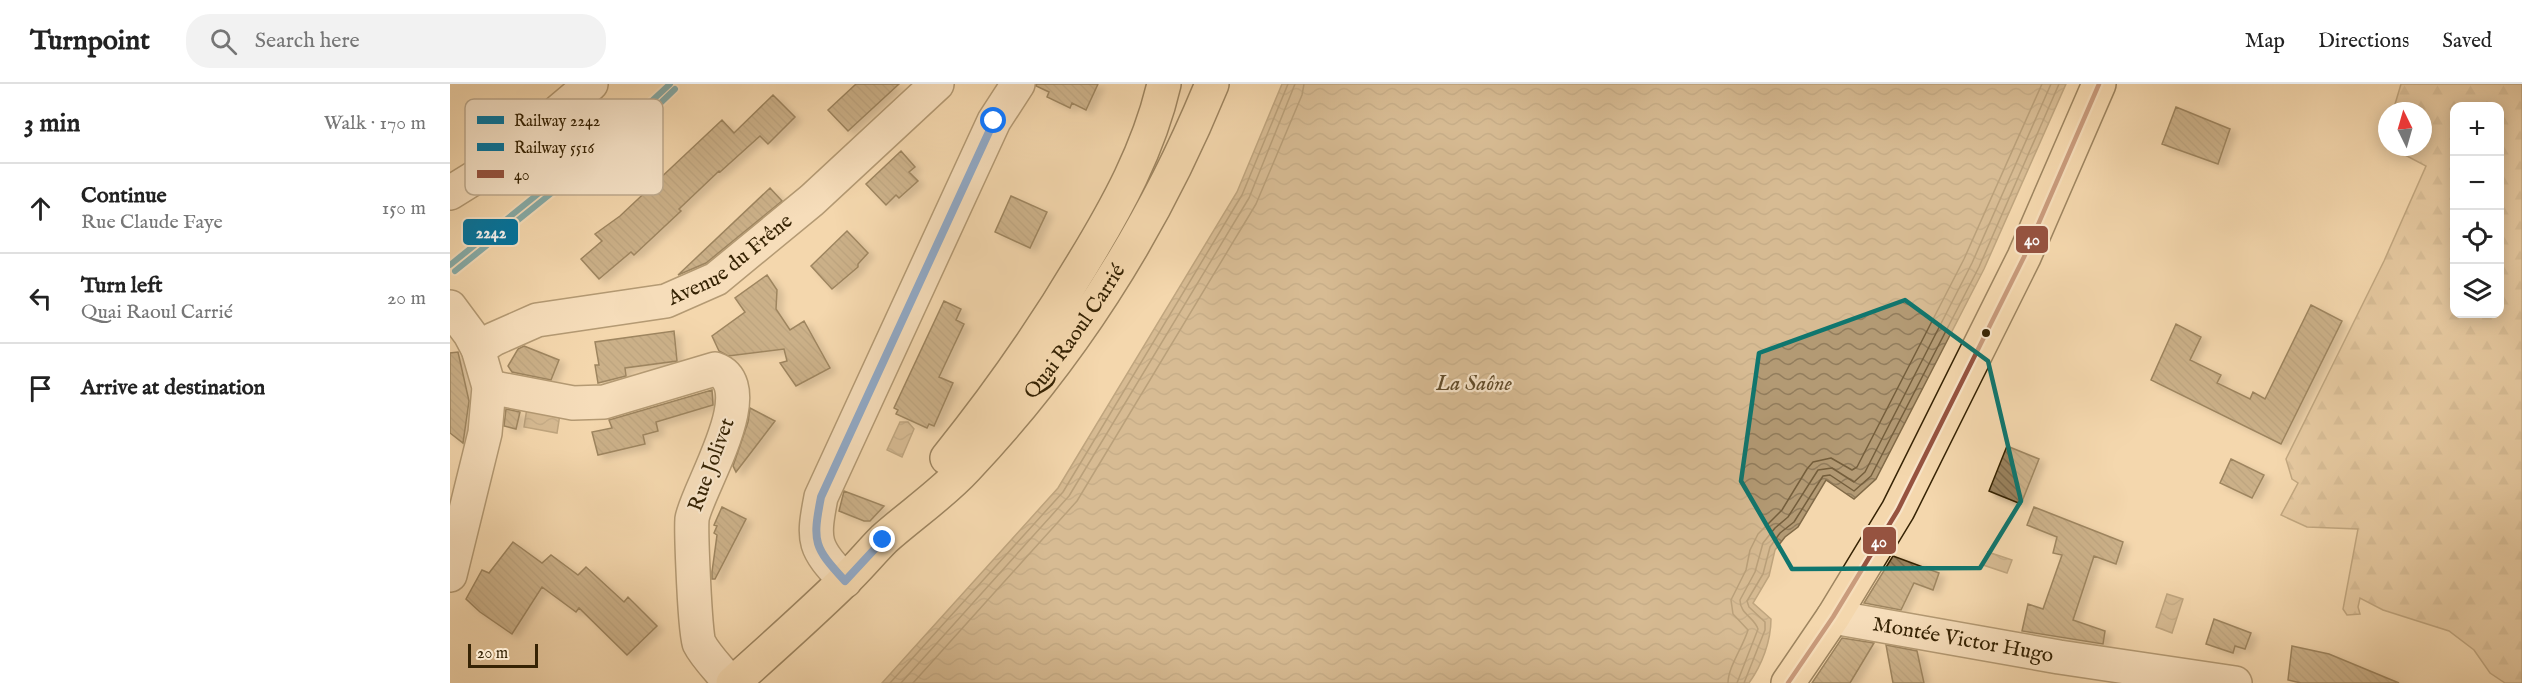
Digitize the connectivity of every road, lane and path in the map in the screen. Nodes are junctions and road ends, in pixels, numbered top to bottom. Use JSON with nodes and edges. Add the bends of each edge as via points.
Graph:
{"nodes":[{"id":1,"x":591,"y":84,"type":"edge"},
{"id":2,"x":937,"y":84,"type":"edge"},
{"id":3,"x":1018,"y":84,"type":"edge"},
{"id":4,"x":1164,"y":84,"type":"edge"},
{"id":5,"x":1176,"y":84,"type":"edge"},
{"id":6,"x":1212,"y":84,"type":"edge"},
{"id":7,"x":2098,"y":84,"type":"edge"},
{"id":8,"x":573,"y":99,"type":"edge"},
{"id":9,"x":1144,"y":149,"type":"junction"},
{"id":10,"x":465,"y":184,"type":"edge"},
{"id":11,"x":450,"y":193,"type":"edge"},
{"id":12,"x":450,"y":307,"type":"edge"},
{"id":13,"x":474,"y":342,"type":"junction"},
{"id":14,"x":489,"y":387,"type":"junction"},
{"id":15,"x":883,"y":540,"type":"junction"},
{"id":16,"x":450,"y":575,"type":"edge"},
{"id":17,"x":845,"y":581,"type":"junction"},
{"id":18,"x":1833,"y":617,"type":"junction"},
{"id":19,"x":732,"y":683,"type":"edge"},
{"id":20,"x":1788,"y":683,"type":"edge"},
{"id":21,"x":2235,"y":683,"type":"edge"}],
"edges":[{"from":1,"to":8,"type":"street"},
{"from":2,"to":13,"type":"street","name":"Avenue du Frêne","via":[[812,200],[716,279],[666,301],[537,320],[494,339]]},
{"from":3,"to":17,"type":"street","via":[[994,121],[821,497],[815,526],[819,550]]},
{"from":4,"to":9,"type":"main road","name":"Quai Raoul Carrié"},
{"from":5,"to":9,"type":"street"},
{"from":6,"to":15,"type":"main road","name":"Quai Raoul Carrié","via":[[1190,140],[1133,247],[1078,333],[965,469]]},
{"from":7,"to":18,"type":"main road","via":[[2024,257],[1898,510]]},
{"from":9,"to":15,"type":"main road","name":"Quai Raoul Carrié","via":[[1104,228],[1050,318],[999,392]]},
{"from":10,"to":11,"type":"street"},
{"from":12,"to":13,"type":"street"},
{"from":13,"to":14,"type":"street"},
{"from":14,"to":16,"type":"street","via":[[484,433]]},
{"from":14,"to":19,"type":"street","name":"Rue Jolivet","via":[[573,403],[604,402],[715,369],[723,372],[729,380],[733,405],[720,454],[692,520],[699,642]]},
{"from":15,"to":17,"type":"main road","name":"Quai Raoul Carrié"},
{"from":17,"to":19,"type":"main road","name":"Quai Raoul Carrié"},
{"from":18,"to":20,"type":"main road"},
{"from":18,"to":21,"type":"street","name":"Montée Victor Hugo"}]}
